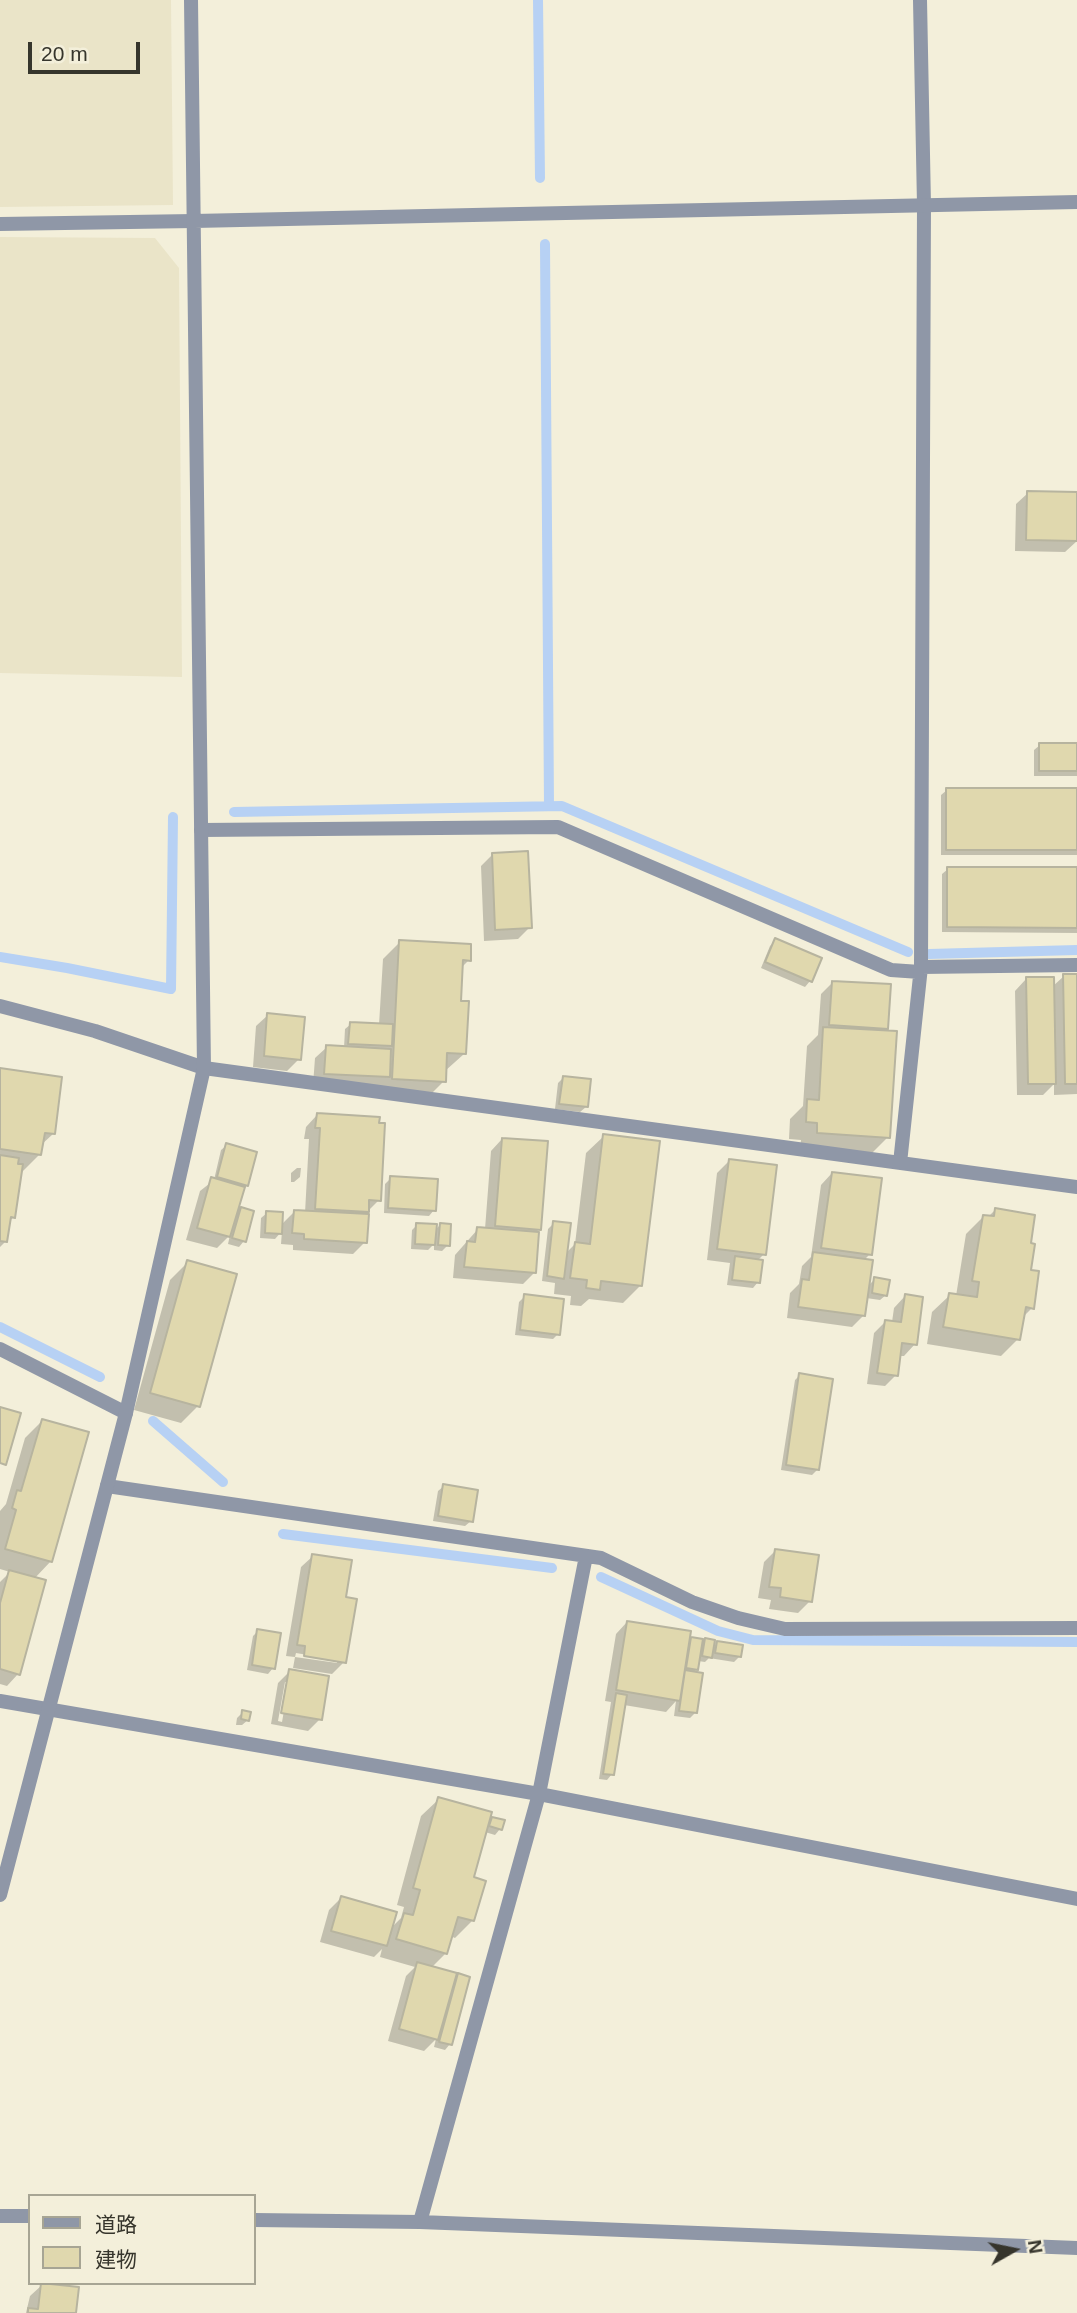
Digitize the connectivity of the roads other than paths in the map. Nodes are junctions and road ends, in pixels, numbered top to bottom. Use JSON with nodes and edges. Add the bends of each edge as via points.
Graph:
{"nodes":[{"id":1,"x":191,"y":0,"type":"edge"},
{"id":2,"x":920,"y":0,"type":"edge"},
{"id":3,"x":1077,"y":202,"type":"edge"},
{"id":4,"x":924,"y":205,"type":"junction"},
{"id":5,"x":194,"y":221,"type":"junction"},
{"id":6,"x":0,"y":224,"type":"edge"},
{"id":7,"x":201,"y":830,"type":"junction"},
{"id":8,"x":1077,"y":965,"type":"edge"},
{"id":9,"x":920,"y":969,"type":"junction"},
{"id":10,"x":0,"y":1006,"type":"edge"},
{"id":11,"x":204,"y":1068,"type":"junction"},
{"id":12,"x":900,"y":1163,"type":"junction"},
{"id":13,"x":1077,"y":1186,"type":"edge"},
{"id":14,"x":0,"y":1349,"type":"edge"},
{"id":15,"x":126,"y":1413,"type":"junction"},
{"id":16,"x":107,"y":1486,"type":"junction"},
{"id":17,"x":586,"y":1556,"type":"junction"},
{"id":18,"x":1077,"y":1628,"type":"edge"},
{"id":19,"x":0,"y":1701,"type":"edge"},
{"id":20,"x":49,"y":1709,"type":"junction"},
{"id":21,"x":539,"y":1794,"type":"junction"},
{"id":22,"x":0,"y":1895,"type":"edge"},
{"id":23,"x":1077,"y":1899,"type":"edge"},
{"id":24,"x":0,"y":2216,"type":"edge"},
{"id":25,"x":28,"y":2216,"type":"edge"},
{"id":26,"x":256,"y":2220,"type":"edge"},
{"id":27,"x":420,"y":2222,"type":"junction"},
{"id":28,"x":1077,"y":2248,"type":"edge"}],
"edges":[{"from":1,"to":5,"type":"street"},
{"from":2,"to":4,"type":"street"},
{"from":3,"to":4,"type":"street"},
{"from":4,"to":5,"type":"street"},
{"from":4,"to":9,"type":"street"},
{"from":5,"to":6,"type":"street"},
{"from":5,"to":7,"type":"street"},
{"from":7,"to":9,"type":"street","via":[[558,827],[891,970]]},
{"from":7,"to":11,"type":"street"},
{"from":8,"to":9,"type":"street"},
{"from":9,"to":12,"type":"street"},
{"from":10,"to":11,"type":"street","via":[[95,1031]]},
{"from":11,"to":12,"type":"street"},
{"from":11,"to":15,"type":"street"},
{"from":12,"to":13,"type":"street"},
{"from":14,"to":15,"type":"street"},
{"from":15,"to":16,"type":"street"},
{"from":16,"to":17,"type":"street"},
{"from":16,"to":20,"type":"street"},
{"from":17,"to":18,"type":"street","via":[[601,1558],[692,1602],[785,1629]]},
{"from":17,"to":21,"type":"street"},
{"from":19,"to":20,"type":"street"},
{"from":20,"to":21,"type":"street"},
{"from":20,"to":22,"type":"street"},
{"from":21,"to":23,"type":"street"},
{"from":21,"to":27,"type":"street"},
{"from":24,"to":25,"type":"street"},
{"from":26,"to":27,"type":"street"},
{"from":27,"to":28,"type":"street"}]}
